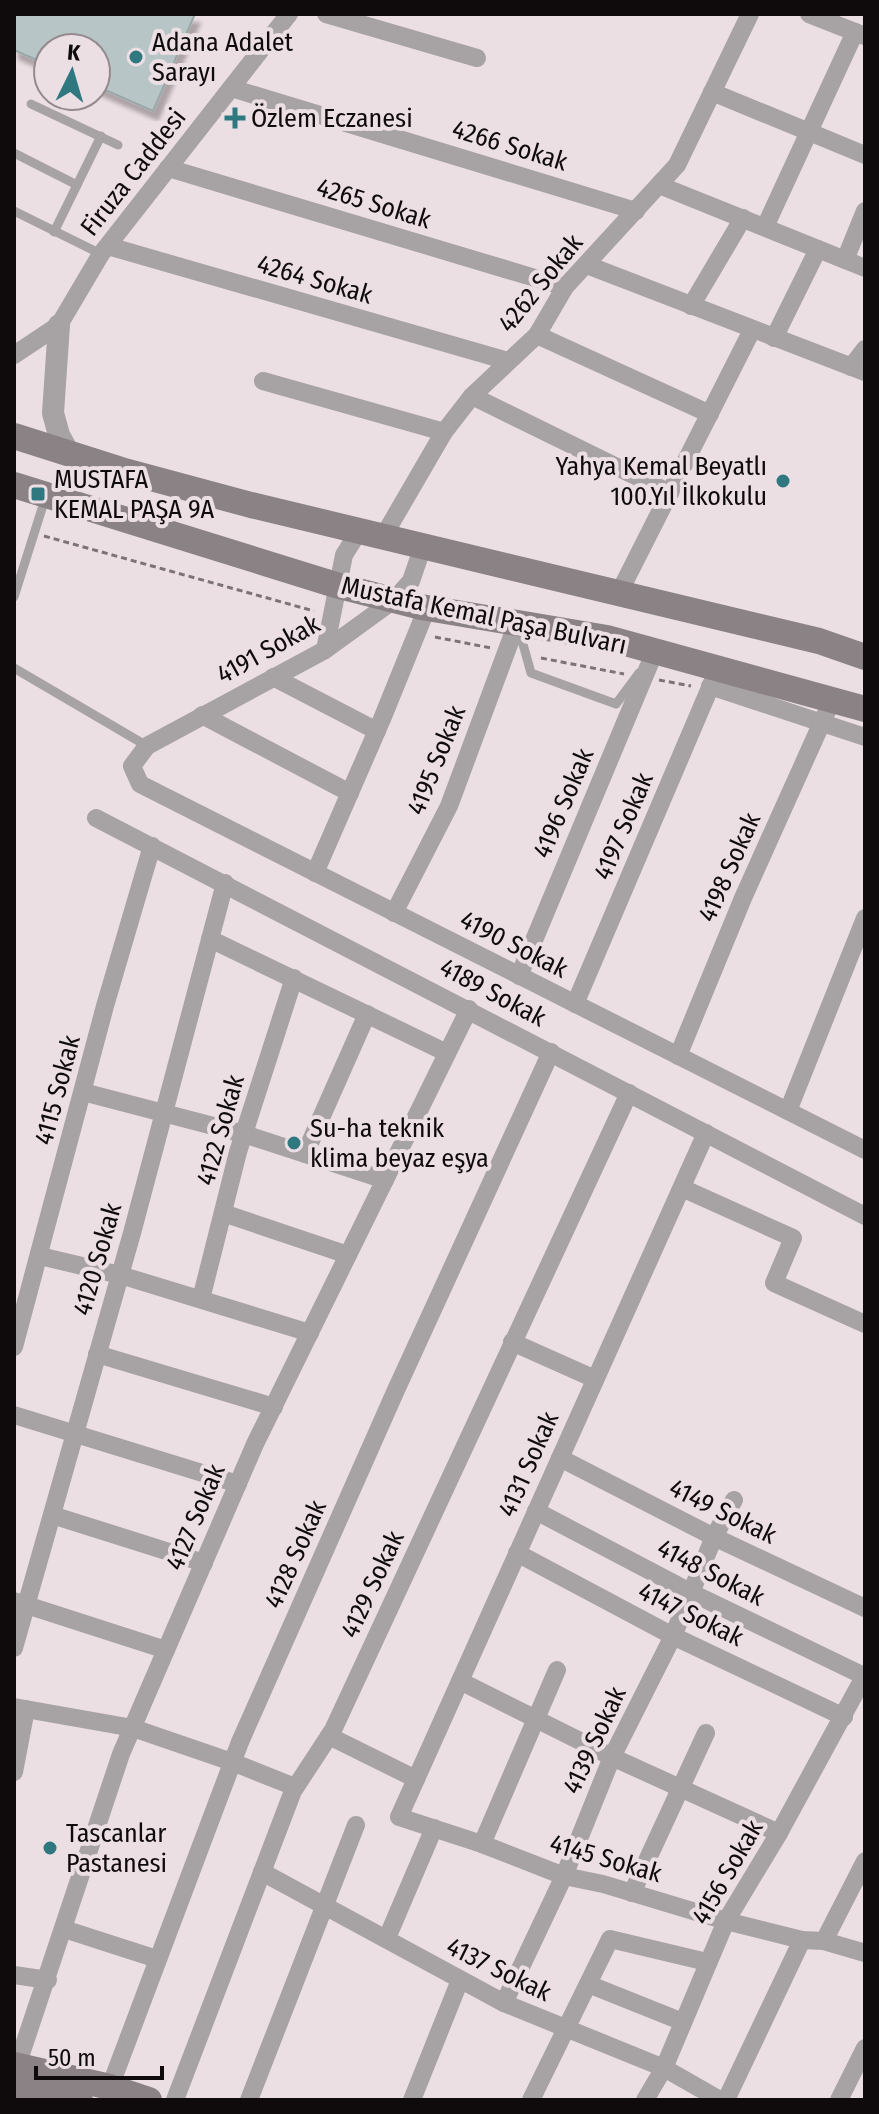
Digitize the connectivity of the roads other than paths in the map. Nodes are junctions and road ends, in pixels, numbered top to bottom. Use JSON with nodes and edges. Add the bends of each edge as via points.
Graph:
{"nodes":[{"id":1,"x":289,"y":14,"type":"edge"},
{"id":2,"x":326,"y":14,"type":"edge"},
{"id":3,"x":750,"y":14,"type":"edge"},
{"id":4,"x":809,"y":14,"type":"edge"},
{"id":5,"x":860,"y":34,"type":"edge"},
{"id":6,"x":477,"y":58,"type":"dead end"},
{"id":7,"x":231,"y":88,"type":"junction"},
{"id":8,"x":712,"y":92,"type":"junction"},
{"id":9,"x":31,"y":104,"type":"dead end"},
{"id":10,"x":811,"y":133,"type":"junction"},
{"id":11,"x":101,"y":136,"type":"junction"},
{"id":12,"x":118,"y":145,"type":"dead end"},
{"id":13,"x":14,"y":153,"type":"edge"},
{"id":14,"x":865,"y":155,"type":"edge"},
{"id":15,"x":168,"y":168,"type":"junction"},
{"id":16,"x":77,"y":185,"type":"junction"},
{"id":17,"x":659,"y":185,"type":"junction"},
{"id":18,"x":14,"y":211,"type":"edge"},
{"id":19,"x":636,"y":211,"type":"junction"},
{"id":20,"x":865,"y":211,"type":"edge"},
{"id":21,"x":743,"y":218,"type":"junction"},
{"id":22,"x":765,"y":227,"type":"junction"},
{"id":23,"x":54,"y":232,"type":"junction"},
{"id":24,"x":818,"y":249,"type":"junction"},
{"id":25,"x":104,"y":250,"type":"junction"},
{"id":26,"x":845,"y":260,"type":"junction"},
{"id":27,"x":587,"y":265,"type":"junction"},
{"id":28,"x":865,"y":268,"type":"edge"},
{"id":29,"x":565,"y":287,"type":"junction"},
{"id":30,"x":691,"y":306,"type":"junction"},
{"id":31,"x":59,"y":325,"type":"junction"},
{"id":32,"x":752,"y":330,"type":"junction"},
{"id":33,"x":537,"y":335,"type":"junction"},
{"id":34,"x":774,"y":338,"type":"junction"},
{"id":35,"x":865,"y":349,"type":"edge"},
{"id":36,"x":14,"y":355,"type":"edge"},
{"id":37,"x":508,"y":361,"type":"junction"},
{"id":38,"x":858,"y":370,"type":"edge"},
{"id":39,"x":263,"y":381,"type":"dead end"},
{"id":40,"x":472,"y":396,"type":"junction"},
{"id":41,"x":710,"y":414,"type":"junction"},
{"id":42,"x":444,"y":432,"type":"junction"},
{"id":43,"x":14,"y":436,"type":"edge"},
{"id":44,"x":70,"y":455,"type":"junction"},
{"id":45,"x":14,"y":485,"type":"edge"},
{"id":46,"x":670,"y":493,"type":"junction"},
{"id":47,"x":46,"y":496,"type":"junction"},
{"id":48,"x":371,"y":534,"type":"junction"},
{"id":49,"x":423,"y":546,"type":"junction"},
{"id":50,"x":14,"y":562,"type":"edge"},
{"id":51,"x":25,"y":565,"type":"junction"},
{"id":52,"x":339,"y":586,"type":"junction"},
{"id":53,"x":619,"y":593,"type":"junction"},
{"id":54,"x":14,"y":597,"type":"edge"},
{"id":55,"x":394,"y":600,"type":"junction"},
{"id":56,"x":427,"y":608,"type":"junction"},
{"id":57,"x":517,"y":623,"type":"junction"},
{"id":58,"x":325,"y":650,"type":"junction"},
{"id":59,"x":655,"y":651,"type":"junction"},
{"id":60,"x":865,"y":657,"type":"edge"},
{"id":61,"x":14,"y":668,"type":"edge"},
{"id":62,"x":273,"y":677,"type":"junction"},
{"id":63,"x":714,"y":677,"type":"junction"},
{"id":64,"x":865,"y":709,"type":"edge"},
{"id":65,"x":827,"y":711,"type":"junction"},
{"id":66,"x":202,"y":715,"type":"junction"},
{"id":67,"x":377,"y":731,"type":"junction"},
{"id":68,"x":865,"y":737,"type":"edge"},
{"id":69,"x":147,"y":746,"type":"junction"},
{"id":70,"x":350,"y":793,"type":"junction"},
{"id":71,"x":96,"y":818,"type":"dead end"},
{"id":72,"x":152,"y":846,"type":"junction"},
{"id":73,"x":315,"y":873,"type":"junction"},
{"id":74,"x":225,"y":883,"type":"junction"},
{"id":75,"x":394,"y":913,"type":"junction"},
{"id":76,"x":865,"y":918,"type":"edge"},
{"id":77,"x":210,"y":939,"type":"junction"},
{"id":78,"x":859,"y":951,"type":"edge"},
{"id":79,"x":519,"y":976,"type":"junction"},
{"id":80,"x":294,"y":978,"type":"junction"},
{"id":81,"x":575,"y":1004,"type":"junction"},
{"id":82,"x":469,"y":1009,"type":"junction"},
{"id":83,"x":367,"y":1014,"type":"junction"},
{"id":84,"x":551,"y":1052,"type":"junction"},
{"id":85,"x":447,"y":1053,"type":"junction"},
{"id":86,"x":678,"y":1056,"type":"junction"},
{"id":87,"x":83,"y":1092,"type":"junction"},
{"id":88,"x":629,"y":1093,"type":"junction"},
{"id":89,"x":788,"y":1111,"type":"junction"},
{"id":90,"x":164,"y":1113,"type":"junction"},
{"id":91,"x":706,"y":1133,"type":"junction"},
{"id":92,"x":244,"y":1134,"type":"junction"},
{"id":93,"x":865,"y":1150,"type":"edge"},
{"id":94,"x":305,"y":1154,"type":"junction"},
{"id":95,"x":385,"y":1180,"type":"junction"},
{"id":96,"x":682,"y":1188,"type":"junction"},
{"id":97,"x":223,"y":1213,"type":"junction"},
{"id":98,"x":865,"y":1216,"type":"edge"},
{"id":99,"x":348,"y":1255,"type":"junction"},
{"id":100,"x":40,"y":1256,"type":"junction"},
{"id":101,"x":120,"y":1275,"type":"junction"},
{"id":102,"x":201,"y":1299,"type":"junction"},
{"id":103,"x":865,"y":1324,"type":"edge"},
{"id":104,"x":310,"y":1333,"type":"junction"},
{"id":105,"x":512,"y":1342,"type":"junction"},
{"id":106,"x":14,"y":1347,"type":"edge"},
{"id":107,"x":97,"y":1354,"type":"junction"},
{"id":108,"x":595,"y":1379,"type":"junction"},
{"id":109,"x":274,"y":1407,"type":"junction"},
{"id":110,"x":14,"y":1415,"type":"edge"},
{"id":111,"x":75,"y":1433,"type":"junction"},
{"id":112,"x":560,"y":1458,"type":"junction"},
{"id":113,"x":238,"y":1484,"type":"junction"},
{"id":114,"x":734,"y":1500,"type":"dead end"},
{"id":115,"x":536,"y":1511,"type":"junction"},
{"id":116,"x":52,"y":1515,"type":"junction"},
{"id":117,"x":714,"y":1537,"type":"junction"},
{"id":118,"x":517,"y":1553,"type":"junction"},
{"id":119,"x":204,"y":1563,"type":"junction"},
{"id":120,"x":692,"y":1593,"type":"junction"},
{"id":121,"x":20,"y":1603,"type":"edge"},
{"id":122,"x":865,"y":1608,"type":"edge"},
{"id":123,"x":673,"y":1636,"type":"junction"},
{"id":124,"x":14,"y":1648,"type":"edge"},
{"id":125,"x":166,"y":1650,"type":"junction"},
{"id":126,"x":557,"y":1670,"type":"dead end"},
{"id":127,"x":865,"y":1676,"type":"edge"},
{"id":128,"x":460,"y":1681,"type":"junction"},
{"id":129,"x":20,"y":1708,"type":"edge"},
{"id":130,"x":844,"y":1717,"type":"junction"},
{"id":131,"x":536,"y":1718,"type":"junction"},
{"id":132,"x":133,"y":1728,"type":"junction"},
{"id":133,"x":706,"y":1733,"type":"dead end"},
{"id":134,"x":329,"y":1736,"type":"junction"},
{"id":135,"x":612,"y":1757,"type":"junction"},
{"id":136,"x":232,"y":1762,"type":"junction"},
{"id":137,"x":14,"y":1772,"type":"edge"},
{"id":138,"x":416,"y":1779,"type":"junction"},
{"id":139,"x":295,"y":1787,"type":"junction"},
{"id":140,"x":679,"y":1788,"type":"junction"},
{"id":141,"x":399,"y":1817,"type":"joint"},
{"id":142,"x":356,"y":1825,"type":"dead end"},
{"id":143,"x":434,"y":1828,"type":"junction"},
{"id":144,"x":779,"y":1833,"type":"junction"},
{"id":145,"x":482,"y":1844,"type":"junction"},
{"id":146,"x":865,"y":1861,"type":"edge"},
{"id":147,"x":262,"y":1872,"type":"junction"},
{"id":148,"x":564,"y":1876,"type":"junction"},
{"id":149,"x":632,"y":1893,"type":"junction"},
{"id":150,"x":326,"y":1905,"type":"junction"},
{"id":151,"x":726,"y":1921,"type":"junction"},
{"id":152,"x":64,"y":1929,"type":"junction"},
{"id":153,"x":387,"y":1938,"type":"junction"},
{"id":154,"x":802,"y":1940,"type":"junction"},
{"id":155,"x":824,"y":1941,"type":"junction"},
{"id":156,"x":865,"y":1953,"type":"edge"},
{"id":157,"x":157,"y":1959,"type":"junction"},
{"id":158,"x":707,"y":1962,"type":"junction"},
{"id":159,"x":14,"y":1975,"type":"edge"},
{"id":160,"x":48,"y":1980,"type":"junction"},
{"id":161,"x":460,"y":1980,"type":"junction"},
{"id":162,"x":588,"y":1984,"type":"junction"},
{"id":163,"x":504,"y":2003,"type":"junction"},
{"id":164,"x":683,"y":2022,"type":"junction"},
{"id":165,"x":566,"y":2029,"type":"junction"},
{"id":166,"x":865,"y":2048,"type":"edge"},
{"id":167,"x":664,"y":2068,"type":"junction"},
{"id":168,"x":15,"y":2072,"type":"edge"},
{"id":169,"x":110,"y":2087,"type":"junction"},
{"id":170,"x":80,"y":2100,"type":"edge"},
{"id":171,"x":149,"y":2100,"type":"edge"},
{"id":172,"x":175,"y":2100,"type":"edge"},
{"id":173,"x":249,"y":2100,"type":"edge"},
{"id":174,"x":412,"y":2100,"type":"edge"},
{"id":175,"x":531,"y":2100,"type":"edge"},
{"id":176,"x":645,"y":2100,"type":"edge"},
{"id":177,"x":723,"y":2100,"type":"edge"},
{"id":178,"x":839,"y":2100,"type":"edge"}],
"edges":[{"from":1,"to":7,"type":"street","name":"Firuza Caddesi"},
{"from":2,"to":6,"type":"street"},
{"from":3,"to":8,"type":"street","name":"4262 Sokak"},
{"from":4,"to":5,"type":"street"},
{"from":5,"to":10,"type":"street"},
{"from":7,"to":15,"type":"street","name":"Firuza Caddesi"},
{"from":7,"to":19,"type":"street","name":"4266 Sokak"},
{"from":8,"to":10,"type":"street"},
{"from":8,"to":17,"type":"street","name":"4262 Sokak","via":[[677,165]]},
{"from":9,"to":11,"type":"lane"},
{"from":10,"to":14,"type":"street"},
{"from":10,"to":22,"type":"street"},
{"from":11,"to":12,"type":"lane"},
{"from":11,"to":16,"type":"lane"},
{"from":13,"to":16,"type":"lane"},
{"from":15,"to":25,"type":"street","name":"Firuza Caddesi"},
{"from":15,"to":29,"type":"street","name":"4265 Sokak"},
{"from":16,"to":23,"type":"lane"},
{"from":17,"to":19,"type":"street","name":"4262 Sokak"},
{"from":17,"to":21,"type":"street"},
{"from":18,"to":23,"type":"lane"},
{"from":19,"to":27,"type":"street","name":"4262 Sokak"},
{"from":20,"to":26,"type":"street"},
{"from":21,"to":22,"type":"street"},
{"from":21,"to":30,"type":"street"},
{"from":22,"to":24,"type":"street"},
{"from":23,"to":25,"type":"lane"},
{"from":24,"to":26,"type":"street"},
{"from":24,"to":34,"type":"street"},
{"from":25,"to":31,"type":"street","name":"Firuza Caddesi"},
{"from":25,"to":37,"type":"street","name":"4264 Sokak"},
{"from":26,"to":28,"type":"street"},
{"from":27,"to":29,"type":"street","name":"4262 Sokak"},
{"from":27,"to":30,"type":"street"},
{"from":29,"to":33,"type":"street","name":"4262 Sokak"},
{"from":30,"to":32,"type":"street"},
{"from":31,"to":36,"type":"street","name":"Firuza Caddesi"},
{"from":31,"to":44,"type":"street","via":[[53,413]]},
{"from":32,"to":34,"type":"street"},
{"from":32,"to":41,"type":"street"},
{"from":33,"to":37,"type":"street","name":"4262 Sokak"},
{"from":33,"to":41,"type":"street"},
{"from":34,"to":38,"type":"street"},
{"from":35,"to":38,"type":"street"},
{"from":37,"to":40,"type":"street","name":"4262 Sokak"},
{"from":39,"to":42,"type":"street"},
{"from":40,"to":42,"type":"street","name":"4262 Sokak"},
{"from":40,"to":46,"type":"street"},
{"from":41,"to":46,"type":"street"},
{"from":42,"to":48,"type":"street","name":"4262 Sokak"},
{"from":43,"to":44,"type":"main road","name":"Mustafa Kemal Paşa Bulvarı"},
{"from":44,"to":48,"type":"main road","name":"Mustafa Kemal Paşa Bulvarı"},
{"from":45,"to":47,"type":"main road","name":"Mustafa Kemal Paşa Bulvarı"},
{"from":46,"to":53,"type":"street"},
{"from":47,"to":51,"type":"lane"},
{"from":47,"to":52,"type":"main road","name":"Mustafa Kemal Paşa Bulvarı"},
{"from":48,"to":49,"type":"main road","name":"Mustafa Kemal Paşa Bulvarı"},
{"from":48,"to":52,"type":"street","name":"4262 Sokak","via":[[344,555]]},
{"from":49,"to":53,"type":"main road","name":"Mustafa Kemal Paşa Bulvarı"},
{"from":49,"to":55,"type":"street","name":"4191 Sokak","via":[[411,581]]},
{"from":50,"to":51,"type":"lane"},
{"from":51,"to":54,"type":"lane"},
{"from":52,"to":55,"type":"main road","name":"Mustafa Kemal Paşa Bulvarı"},
{"from":52,"to":58,"type":"street","name":"4262 Sokak"},
{"from":53,"to":60,"type":"main road","name":"Mustafa Kemal Paşa Bulvarı"},
{"from":55,"to":56,"type":"main road","name":"Mustafa Kemal Paşa Bulvarı"},
{"from":55,"to":58,"type":"street","name":"4191 Sokak"},
{"from":56,"to":57,"type":"main road","name":"Mustafa Kemal Paşa Bulvarı"},
{"from":56,"to":67,"type":"street"},
{"from":57,"to":59,"type":"main road","name":"Mustafa Kemal Paşa Bulvarı"},
{"from":57,"to":59,"type":"lane","via":[[531,673],[616,704]]},
{"from":57,"to":75,"type":"street","name":"4195 Sokak","via":[[449,806]]},
{"from":58,"to":62,"type":"street","name":"4191 Sokak"},
{"from":59,"to":63,"type":"main road","name":"Mustafa Kemal Paşa Bulvarı"},
{"from":59,"to":79,"type":"street","name":"4196 Sokak"},
{"from":61,"to":69,"type":"lane"},
{"from":62,"to":66,"type":"street","name":"4191 Sokak"},
{"from":62,"to":67,"type":"street"},
{"from":63,"to":65,"type":"main road","name":"Mustafa Kemal Paşa Bulvarı"},
{"from":63,"to":81,"type":"street","name":"4197 Sokak"},
{"from":64,"to":65,"type":"main road","name":"Mustafa Kemal Paşa Bulvarı"},
{"from":65,"to":68,"type":"street"},
{"from":65,"to":86,"type":"street","name":"4198 Sokak"},
{"from":66,"to":69,"type":"street","name":"4191 Sokak"},
{"from":66,"to":70,"type":"street"},
{"from":67,"to":70,"type":"street"},
{"from":69,"to":73,"type":"street","name":"4190 Sokak","via":[[132,766],[140,784]]},
{"from":70,"to":73,"type":"street"},
{"from":71,"to":72,"type":"street","name":"4189 Sokak"},
{"from":72,"to":74,"type":"street","name":"4189 Sokak"},
{"from":72,"to":87,"type":"street","name":"4115 Sokak"},
{"from":73,"to":75,"type":"street","name":"4190 Sokak"},
{"from":74,"to":77,"type":"street","name":"4120 Sokak"},
{"from":74,"to":82,"type":"street","name":"4189 Sokak"},
{"from":75,"to":79,"type":"street","name":"4190 Sokak"},
{"from":76,"to":78,"type":"street"},
{"from":77,"to":80,"type":"street"},
{"from":77,"to":90,"type":"street","name":"4120 Sokak"},
{"from":78,"to":89,"type":"street"},
{"from":79,"to":81,"type":"street","name":"4190 Sokak"},
{"from":80,"to":83,"type":"street"},
{"from":80,"to":92,"type":"street","name":"4122 Sokak"},
{"from":81,"to":86,"type":"street","name":"4190 Sokak"},
{"from":82,"to":84,"type":"street","name":"4189 Sokak"},
{"from":82,"to":85,"type":"street","name":"4127 Sokak"},
{"from":83,"to":85,"type":"street"},
{"from":83,"to":94,"type":"street"},
{"from":84,"to":88,"type":"street","name":"4189 Sokak"},
{"from":84,"to":136,"type":"street","name":"4128 Sokak"},
{"from":85,"to":95,"type":"street","name":"4127 Sokak"},
{"from":86,"to":89,"type":"street","name":"4190 Sokak"},
{"from":87,"to":90,"type":"street"},
{"from":87,"to":100,"type":"street","name":"4115 Sokak"},
{"from":88,"to":91,"type":"street","name":"4189 Sokak"},
{"from":88,"to":105,"type":"street","name":"4129 Sokak"},
{"from":89,"to":93,"type":"street","name":"4190 Sokak"},
{"from":90,"to":92,"type":"street"},
{"from":90,"to":101,"type":"street","name":"4120 Sokak"},
{"from":91,"to":96,"type":"street","name":"4131 Sokak"},
{"from":91,"to":98,"type":"street","name":"4189 Sokak"},
{"from":92,"to":94,"type":"street"},
{"from":92,"to":97,"type":"street","name":"4122 Sokak"},
{"from":94,"to":95,"type":"street"},
{"from":95,"to":99,"type":"street","name":"4127 Sokak"},
{"from":96,"to":103,"type":"street","via":[[793,1238],[774,1283]]},
{"from":96,"to":108,"type":"street","name":"4131 Sokak"},
{"from":97,"to":99,"type":"street"},
{"from":97,"to":102,"type":"street","name":"4122 Sokak"},
{"from":99,"to":104,"type":"street","name":"4127 Sokak"},
{"from":100,"to":101,"type":"street"},
{"from":100,"to":106,"type":"street","name":"4115 Sokak"},
{"from":101,"to":102,"type":"street"},
{"from":101,"to":107,"type":"street","name":"4120 Sokak"},
{"from":102,"to":104,"type":"street"},
{"from":104,"to":109,"type":"street","name":"4127 Sokak"},
{"from":105,"to":108,"type":"street"},
{"from":105,"to":134,"type":"street","name":"4129 Sokak"},
{"from":107,"to":109,"type":"street"},
{"from":107,"to":111,"type":"street","name":"4120 Sokak"},
{"from":108,"to":112,"type":"street","name":"4131 Sokak"},
{"from":109,"to":113,"type":"street","name":"4127 Sokak"},
{"from":110,"to":111,"type":"street"},
{"from":111,"to":113,"type":"street"},
{"from":111,"to":116,"type":"street","name":"4120 Sokak"},
{"from":112,"to":115,"type":"street","name":"4131 Sokak"},
{"from":112,"to":117,"type":"street","name":"4149 Sokak"},
{"from":113,"to":119,"type":"street","name":"4127 Sokak"},
{"from":114,"to":117,"type":"street","name":"4139 Sokak"},
{"from":115,"to":118,"type":"street","name":"4131 Sokak"},
{"from":115,"to":120,"type":"street","name":"4148 Sokak"},
{"from":116,"to":119,"type":"street"},
{"from":116,"to":121,"type":"street","name":"4120 Sokak"},
{"from":117,"to":120,"type":"street","name":"4139 Sokak"},
{"from":117,"to":122,"type":"street","name":"4149 Sokak"},
{"from":118,"to":123,"type":"street","name":"4147 Sokak"},
{"from":118,"to":128,"type":"street","name":"4131 Sokak"},
{"from":119,"to":125,"type":"street","name":"4127 Sokak"},
{"from":120,"to":123,"type":"street","name":"4139 Sokak"},
{"from":120,"to":127,"type":"street","name":"4148 Sokak"},
{"from":121,"to":124,"type":"street","name":"4120 Sokak"},
{"from":121,"to":125,"type":"street"},
{"from":123,"to":130,"type":"street","name":"4147 Sokak"},
{"from":123,"to":135,"type":"street","name":"4139 Sokak"},
{"from":125,"to":132,"type":"street","name":"4127 Sokak"},
{"from":126,"to":131,"type":"street"},
{"from":127,"to":130,"type":"street","name":"4156 Sokak"},
{"from":128,"to":131,"type":"street"},
{"from":128,"to":138,"type":"street","name":"4131 Sokak"},
{"from":129,"to":132,"type":"street"},
{"from":129,"to":137,"type":"street"},
{"from":130,"to":144,"type":"street","name":"4156 Sokak"},
{"from":131,"to":135,"type":"street"},
{"from":131,"to":145,"type":"street"},
{"from":132,"to":136,"type":"street"},
{"from":132,"to":152,"type":"street","name":"4127 Sokak"},
{"from":133,"to":140,"type":"street"},
{"from":134,"to":138,"type":"street"},
{"from":134,"to":139,"type":"street","name":"4129 Sokak"},
{"from":135,"to":140,"type":"street"},
{"from":135,"to":148,"type":"street","name":"4139 Sokak"},
{"from":136,"to":139,"type":"street"},
{"from":136,"to":157,"type":"street","name":"4128 Sokak"},
{"from":138,"to":141,"type":"street","name":"4131 Sokak"},
{"from":139,"to":147,"type":"street","name":"4129 Sokak"},
{"from":140,"to":144,"type":"street"},
{"from":140,"to":149,"type":"street"},
{"from":141,"to":143,"type":"street","name":"4145 Sokak"},
{"from":142,"to":150,"type":"street"},
{"from":143,"to":145,"type":"street","name":"4145 Sokak"},
{"from":143,"to":153,"type":"street"},
{"from":144,"to":151,"type":"street","name":"4156 Sokak"},
{"from":145,"to":148,"type":"street","name":"4145 Sokak"},
{"from":146,"to":155,"type":"street"},
{"from":147,"to":150,"type":"street","name":"4137 Sokak"},
{"from":147,"to":172,"type":"street","name":"4129 Sokak"},
{"from":148,"to":149,"type":"street","name":"4145 Sokak"},
{"from":148,"to":163,"type":"street","name":"4139 Sokak"},
{"from":149,"to":151,"type":"street","name":"4145 Sokak"},
{"from":150,"to":153,"type":"street","name":"4137 Sokak"},
{"from":150,"to":173,"type":"street"},
{"from":151,"to":154,"type":"street","name":"4145 Sokak"},
{"from":151,"to":158,"type":"street","name":"4156 Sokak"},
{"from":152,"to":157,"type":"street"},
{"from":152,"to":160,"type":"street","name":"4127 Sokak"},
{"from":153,"to":161,"type":"street","name":"4137 Sokak"},
{"from":154,"to":155,"type":"street","name":"4145 Sokak"},
{"from":154,"to":177,"type":"street"},
{"from":155,"to":156,"type":"street","name":"4145 Sokak"},
{"from":157,"to":169,"type":"street","name":"4128 Sokak"},
{"from":158,"to":162,"type":"street","via":[[610,1939]]},
{"from":158,"to":164,"type":"street","name":"4156 Sokak"},
{"from":159,"to":160,"type":"street"},
{"from":160,"to":168,"type":"street","name":"4127 Sokak"},
{"from":161,"to":163,"type":"street","name":"4137 Sokak"},
{"from":161,"to":174,"type":"street"},
{"from":162,"to":164,"type":"street"},
{"from":162,"to":165,"type":"street"},
{"from":163,"to":165,"type":"street","name":"4137 Sokak"},
{"from":164,"to":167,"type":"street","name":"4156 Sokak"},
{"from":165,"to":167,"type":"street","name":"4137 Sokak"},
{"from":165,"to":175,"type":"street"},
{"from":166,"to":178,"type":"street"},
{"from":167,"to":176,"type":"street","name":"4156 Sokak"},
{"from":167,"to":177,"type":"street","name":"4137 Sokak"},
{"from":168,"to":169,"type":"main road"},
{"from":168,"to":170,"type":"main road"},
{"from":169,"to":171,"type":"main road"}]}
